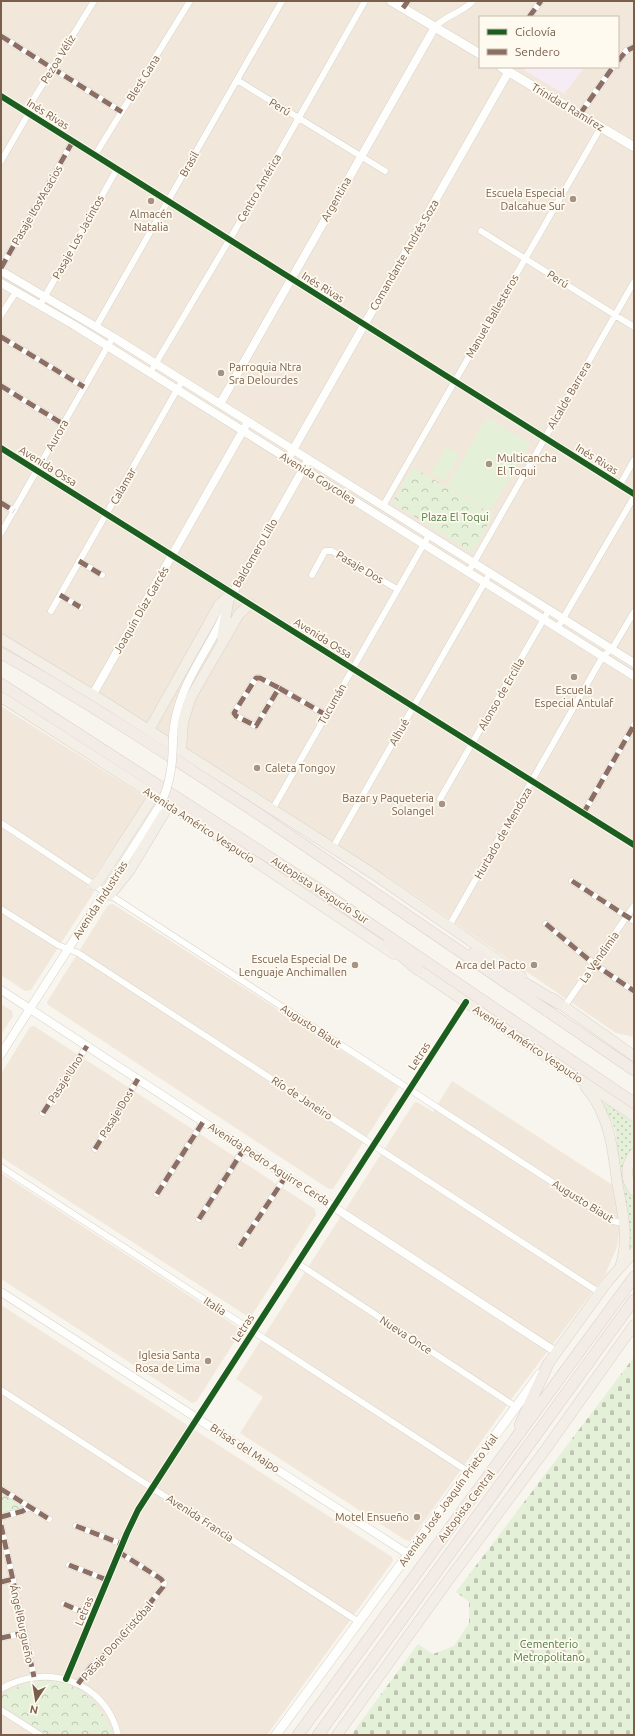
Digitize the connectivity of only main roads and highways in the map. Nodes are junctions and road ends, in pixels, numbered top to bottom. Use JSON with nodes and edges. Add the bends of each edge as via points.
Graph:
{"nodes":[{"id":1,"x":391,"y":1,"type":"edge"},
{"id":2,"x":406,"y":5,"type":"edge"},
{"id":3,"x":479,"y":53,"type":"edge"},
{"id":4,"x":505,"y":69,"type":"edge"},
{"id":5,"x":634,"y":147,"type":"edge"},
{"id":6,"x":232,"y":593,"type":"road end"},
{"id":7,"x":228,"y":603,"type":"road end"},
{"id":8,"x":250,"y":604,"type":"road end"},
{"id":9,"x":1,"y":639,"type":"edge"},
{"id":10,"x":218,"y":649,"type":"junction"},
{"id":11,"x":1,"y":653,"type":"edge"},
{"id":12,"x":1,"y":684,"type":"edge"},
{"id":13,"x":1,"y":697,"type":"edge"},
{"id":14,"x":148,"y":730,"type":"junction"},
{"id":15,"x":181,"y":751,"type":"junction"},
{"id":16,"x":154,"y":795,"type":"junction"},
{"id":17,"x":164,"y":806,"type":"junction"},
{"id":18,"x":94,"y":885,"type":"road end"},
{"id":19,"x":320,"y":890,"type":"junction"},
{"id":20,"x":107,"y":894,"type":"road end"},
{"id":21,"x":416,"y":921,"type":"junction"},
{"id":22,"x":418,"y":970,"type":"junction"},
{"id":23,"x":561,"y":1005,"type":"junction"},
{"id":24,"x":608,"y":1038,"type":"junction"},
{"id":25,"x":634,"y":1047,"type":"edge"},
{"id":26,"x":634,"y":1056,"type":"edge"},
{"id":27,"x":634,"y":1070,"type":"edge"},
{"id":28,"x":578,"y":1078,"type":"junction"},
{"id":29,"x":634,"y":1103,"type":"edge"},
{"id":30,"x":634,"y":1116,"type":"edge"},
{"id":31,"x":634,"y":1154,"type":"edge"},
{"id":32,"x":634,"y":1191,"type":"edge"},
{"id":33,"x":634,"y":1252,"type":"edge"},
{"id":34,"x":620,"y":1267,"type":"junction"},
{"id":35,"x":634,"y":1277,"type":"edge"},
{"id":36,"x":634,"y":1300,"type":"edge"},
{"id":37,"x":634,"y":1325,"type":"edge"},
{"id":38,"x":548,"y":1364,"type":"junction"},
{"id":39,"x":505,"y":1454,"type":"junction"},
{"id":40,"x":276,"y":1735,"type":"edge"},
{"id":41,"x":298,"y":1735,"type":"edge"},
{"id":42,"x":318,"y":1735,"type":"edge"},
{"id":43,"x":337,"y":1735,"type":"edge"}],
"edges":[{"from":1,"to":2,"type":"main road"},
{"from":2,"to":3,"type":"main road","via":[[434,27]]},
{"from":4,"to":5,"type":"main road","name":"Trinidad Ramírez"},
{"from":6,"to":14,"type":"main road","via":[[219,605]]},
{"from":7,"to":10,"type":"main road"},
{"from":8,"to":10,"type":"main road","via":[[242,611]]},
{"from":9,"to":14,"type":"main road"},
{"from":10,"to":15,"type":"main road","via":[[187,705]]},
{"from":11,"to":21,"type":"highway","via":[[183,764]]},
{"from":12,"to":19,"type":"highway","name":"Autopista Vespucio Sur"},
{"from":13,"to":16,"type":"main road","name":"Avenida Américo Vespucio"},
{"from":14,"to":15,"type":"main road"},
{"from":15,"to":23,"type":"main road","via":[[391,886]]},
{"from":16,"to":17,"type":"main road","name":"Avenida Américo Vespucio"},
{"from":16,"to":18,"type":"main road"},
{"from":17,"to":20,"type":"main road","via":[[130,870]]},
{"from":17,"to":22,"type":"main road","name":"Avenida Américo Vespucio"},
{"from":19,"to":22,"type":"highway"},
{"from":19,"to":29,"type":"highway","name":"Autopista Vespucio Sur"},
{"from":21,"to":23,"type":"highway"},
{"from":21,"to":27,"type":"highway"},
{"from":22,"to":28,"type":"main road","name":"Avenida Américo Vespucio"},
{"from":23,"to":24,"type":"main road"},
{"from":24,"to":25,"type":"main road"},
{"from":24,"to":26,"type":"main road"},
{"from":28,"to":30,"type":"main road","name":"Avenida Américo Vespucio"},
{"from":28,"to":34,"type":"main road","name":"Avenida José Joaquín Prieto Vial","via":[[597,1102],[607,1127],[624,1223],[625,1245]]},
{"from":31,"to":32,"type":"main road","via":[[627,1171],[628,1181]]},
{"from":33,"to":34,"type":"main road","name":"Avenida José Joaquín Prieto Vial"},
{"from":34,"to":38,"type":"main road","name":"Avenida José Joaquín Prieto Vial"},
{"from":35,"to":39,"type":"highway","name":"Autopista Central"},
{"from":36,"to":42,"type":"highway","name":"Autopista Central"},
{"from":37,"to":43,"type":"main road"},
{"from":38,"to":39,"type":"highway"},
{"from":38,"to":40,"type":"main road","name":"Avenida José Joaquín Prieto Vial"},
{"from":39,"to":41,"type":"highway","name":"Autopista Central"}]}
